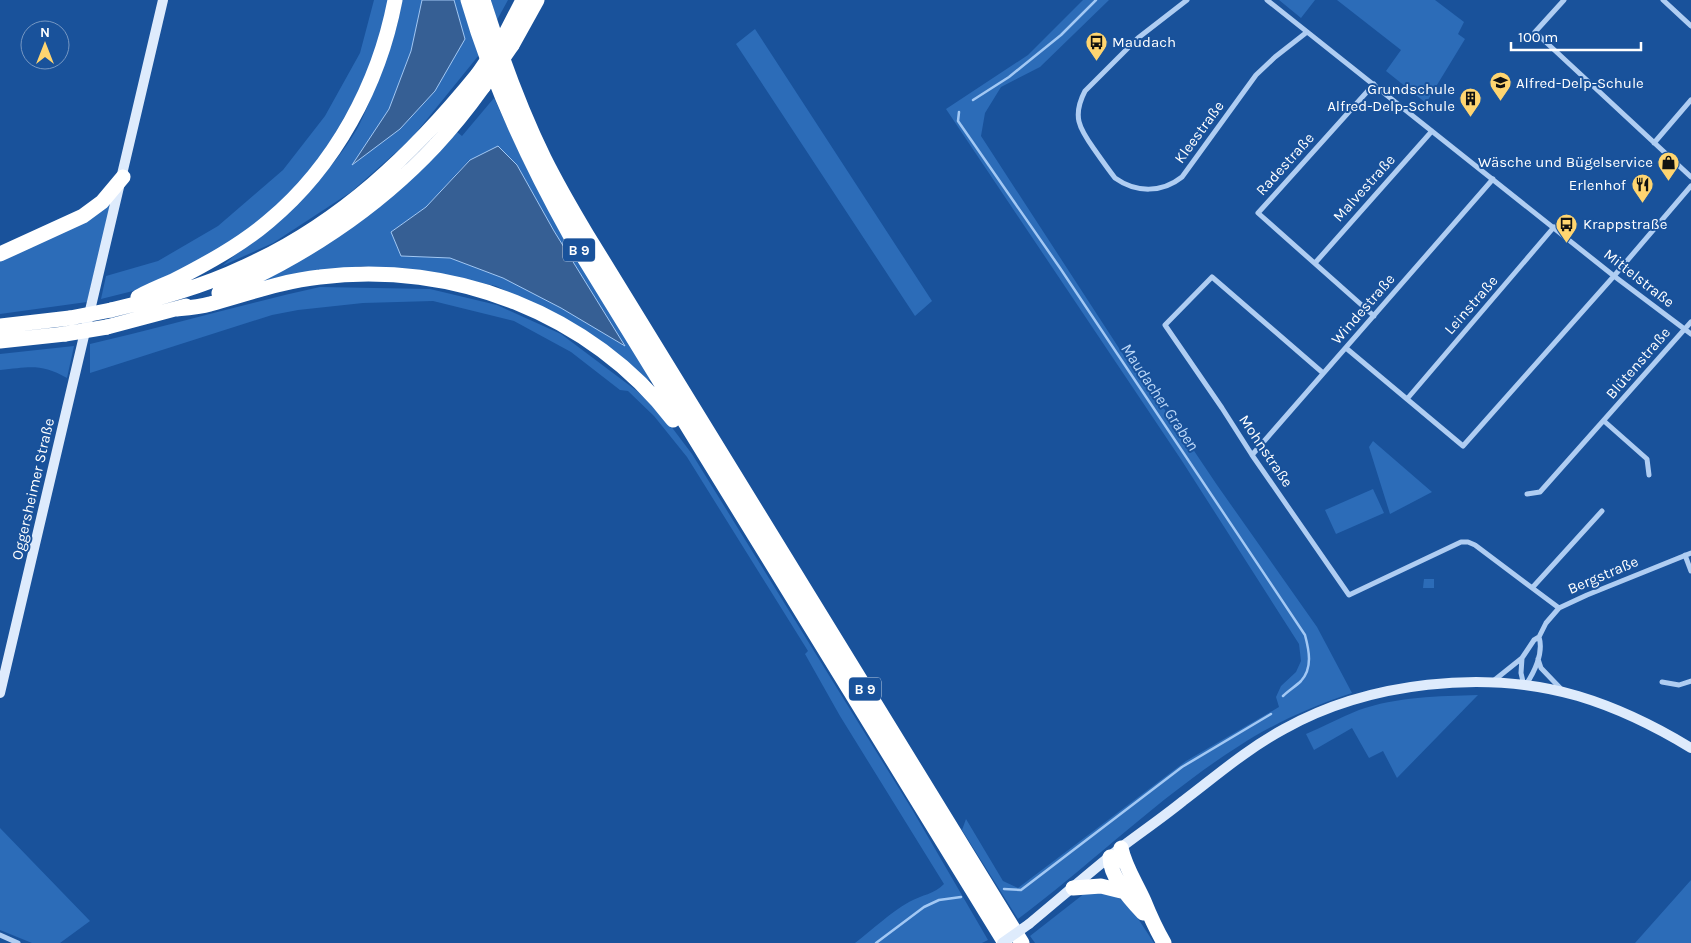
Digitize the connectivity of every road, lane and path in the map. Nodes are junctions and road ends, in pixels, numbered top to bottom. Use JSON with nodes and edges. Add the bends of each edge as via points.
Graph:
{"nodes":[{"id":1,"x":163,"y":0,"type":"edge"},
{"id":2,"x":395,"y":0,"type":"edge"},
{"id":3,"x":468,"y":0,"type":"edge"},
{"id":4,"x":483,"y":0,"type":"edge"},
{"id":5,"x":523,"y":0,"type":"edge"},
{"id":6,"x":537,"y":0,"type":"edge"},
{"id":7,"x":1187,"y":0,"type":"edge"},
{"id":8,"x":1267,"y":0,"type":"edge"},
{"id":9,"x":1564,"y":0,"type":"edge"},
{"id":10,"x":1663,"y":0,"type":"edge"},
{"id":11,"x":1691,"y":26,"type":"edge"},
{"id":12,"x":1307,"y":32,"type":"junction"},
{"id":13,"x":509,"y":39,"type":"junction"},
{"id":14,"x":481,"y":81,"type":"junction"},
{"id":15,"x":1374,"y":84,"type":"junction"},
{"id":16,"x":1691,"y":100,"type":"edge"},
{"id":17,"x":1432,"y":130,"type":"junction"},
{"id":18,"x":1654,"y":143,"type":"junction"},
{"id":19,"x":123,"y":177,"type":"junction"},
{"id":20,"x":1691,"y":177,"type":"edge"},
{"id":21,"x":1493,"y":180,"type":"junction"},
{"id":22,"x":1691,"y":186,"type":"edge"},
{"id":23,"x":1554,"y":227,"type":"junction"},
{"id":24,"x":0,"y":254,"type":"edge"},
{"id":25,"x":1315,"y":262,"type":"junction"},
{"id":26,"x":1614,"y":276,"type":"junction"},
{"id":27,"x":177,"y":309,"type":"junction"},
{"id":28,"x":112,"y":310,"type":"junction"},
{"id":29,"x":1374,"y":316,"type":"junction"},
{"id":30,"x":1691,"y":322,"type":"edge"},
{"id":31,"x":0,"y":326,"type":"edge"},
{"id":32,"x":1685,"y":329,"type":"junction"},
{"id":33,"x":1691,"y":334,"type":"edge"},
{"id":34,"x":0,"y":341,"type":"edge"},
{"id":35,"x":1346,"y":348,"type":"junction"},
{"id":36,"x":1323,"y":373,"type":"junction"},
{"id":37,"x":1407,"y":398,"type":"junction"},
{"id":38,"x":1604,"y":421,"type":"junction"},
{"id":39,"x":1252,"y":455,"type":"junction"},
{"id":40,"x":1649,"y":475,"type":"dead end"},
{"id":41,"x":722,"y":485,"type":"junction"},
{"id":42,"x":1527,"y":494,"type":"dead end"},
{"id":43,"x":1602,"y":511,"type":"dead end"},
{"id":44,"x":1691,"y":553,"type":"edge"},
{"id":45,"x":1685,"y":555,"type":"junction"},
{"id":46,"x":1691,"y":571,"type":"edge"},
{"id":47,"x":1532,"y":588,"type":"junction"},
{"id":48,"x":1558,"y":608,"type":"junction"},
{"id":49,"x":1539,"y":637,"type":"junction"},
{"id":50,"x":1522,"y":658,"type":"junction"},
{"id":51,"x":1538,"y":658,"type":"junction"},
{"id":52,"x":1691,"y":680,"type":"edge"},
{"id":53,"x":1662,"y":682,"type":"dead end"},
{"id":54,"x":1490,"y":683,"type":"junction"},
{"id":55,"x":1525,"y":686,"type":"junction"},
{"id":56,"x":0,"y":693,"type":"edge"},
{"id":57,"x":1565,"y":693,"type":"junction"},
{"id":58,"x":1691,"y":748,"type":"edge"},
{"id":59,"x":1118,"y":855,"type":"junction"},
{"id":60,"x":1073,"y":888,"type":"junction"},
{"id":61,"x":1126,"y":892,"type":"junction"},
{"id":62,"x":1151,"y":921,"type":"junction"},
{"id":63,"x":0,"y":935,"type":"edge"},
{"id":64,"x":18,"y":943,"type":"edge"},
{"id":65,"x":1003,"y":943,"type":"edge"},
{"id":66,"x":1022,"y":943,"type":"edge"},
{"id":67,"x":1164,"y":943,"type":"edge"}],
"edges":[{"from":1,"to":19,"type":"street","name":"Oggersheimer Straße"},
{"from":2,"to":28,"type":"highway","via":[[378,61],[360,104],[328,158],[310,179],[269,221],[229,249]]},
{"from":3,"to":41,"type":"highway","number":"B 9","via":[[498,90],[545,191]]},
{"from":4,"to":66,"type":"highway","number":"B 9","via":[[530,127],[587,236]]},
{"from":5,"to":13,"type":"highway"},
{"from":6,"to":13,"type":"highway"},
{"from":7,"to":12,"type":"street","name":"Kleestraße","via":[[1138,38],[1084,91],[1080,100],[1079,123],[1087,139],[1116,178],[1138,189],[1163,187],[1182,177],[1256,75]]},
{"from":8,"to":12,"type":"street","name":"Mittelstraße"},
{"from":9,"to":18,"type":"street","via":[[1535,32]]},
{"from":10,"to":11,"type":"street"},
{"from":12,"to":15,"type":"street","name":"Mittelstraße"},
{"from":13,"to":14,"type":"highway","bridge":true},
{"from":14,"to":27,"type":"highway","via":[[462,115],[434,148],[361,212],[288,259],[227,290]]},
{"from":14,"to":28,"type":"highway","via":[[451,107],[411,151],[356,199],[308,233],[245,267],[189,289]]},
{"from":15,"to":17,"type":"street","name":"Mittelstraße"},
{"from":15,"to":25,"type":"street","name":"Radestraße","via":[[1258,213]]},
{"from":16,"to":18,"type":"street"},
{"from":17,"to":21,"type":"street","name":"Mittelstraße"},
{"from":17,"to":25,"type":"street","name":"Malvestraße"},
{"from":18,"to":20,"type":"street"},
{"from":19,"to":24,"type":"highway","via":[[102,202],[84,216]]},
{"from":19,"to":56,"type":"street","name":"Oggersheimer Straße"},
{"from":21,"to":23,"type":"street","name":"Mittelstraße"},
{"from":21,"to":29,"type":"street","name":"Windestraße"},
{"from":22,"to":26,"type":"street"},
{"from":23,"to":26,"type":"street","name":"Mittelstraße"},
{"from":23,"to":37,"type":"street","name":"Leinstraße"},
{"from":25,"to":29,"type":"street","name":"Radestraße"},
{"from":26,"to":32,"type":"street","name":"Mittelstraße"},
{"from":26,"to":37,"type":"street","via":[[1463,446]]},
{"from":27,"to":34,"type":"highway","bridge":true,"via":[[107,327]]},
{"from":27,"to":41,"type":"highway","via":[[208,305],[291,282],[372,273],[414,276],[508,299],[555,320],[614,358],[658,401]]},
{"from":28,"to":31,"type":"highway","bridge":true},
{"from":29,"to":35,"type":"street","name":"Windestraße"},
{"from":30,"to":32,"type":"street","name":"Blütenstraße"},
{"from":32,"to":33,"type":"street","name":"Mittelstraße"},
{"from":32,"to":38,"type":"street","name":"Blütenstraße"},
{"from":35,"to":36,"type":"street","name":"Windestraße"},
{"from":35,"to":37,"type":"street"},
{"from":36,"to":39,"type":"street","name":"Windestraße"},
{"from":36,"to":39,"type":"street","name":"Mohnstraße","via":[[1212,276],[1165,325]]},
{"from":38,"to":40,"type":"street","name":"Blütenstraße","via":[[1647,459]]},
{"from":38,"to":42,"type":"street","name":"Blütenstraße","via":[[1540,492]]},
{"from":39,"to":47,"type":"street","name":"Mohnstraße","via":[[1349,595],[1461,542],[1475,545]]},
{"from":41,"to":65,"type":"highway","number":"B 9"},
{"from":43,"to":47,"type":"street"},
{"from":44,"to":45,"type":"street","name":"Bergstraße"},
{"from":45,"to":46,"type":"street"},
{"from":45,"to":48,"type":"street","name":"Bergstraße"},
{"from":47,"to":48,"type":"street","name":"Mohnstraße"},
{"from":48,"to":49,"type":"street","name":"Bergstraße"},
{"from":49,"to":50,"type":"street","name":"Bergstraße"},
{"from":49,"to":51,"type":"street","name":"Bergstraße"},
{"from":50,"to":54,"type":"street","name":"Bergstraße"},
{"from":50,"to":55,"type":"street","via":[[1521,673]]},
{"from":51,"to":55,"type":"street","name":"Bergstraße","via":[[1533,675]]},
{"from":51,"to":57,"type":"street","via":[[1541,668]]},
{"from":52,"to":53,"type":"street","via":[[1679,685]]},
{"from":54,"to":55,"type":"street"},
{"from":54,"to":59,"type":"street","via":[[1414,686],[1356,699],[1314,714],[1261,742],[1220,771]]},
{"from":55,"to":57,"type":"street"},
{"from":57,"to":58,"type":"street","via":[[1634,717]]},
{"from":59,"to":60,"type":"street"},
{"from":59,"to":61,"type":"highway","via":[[1110,867]]},
{"from":59,"to":62,"type":"highway","via":[[1144,901]]},
{"from":60,"to":61,"type":"highway","via":[[1101,886]]},
{"from":60,"to":65,"type":"street","bridge":true},
{"from":61,"to":62,"type":"highway"},
{"from":62,"to":67,"type":"highway"},
{"from":63,"to":64,"type":"street"}]}
